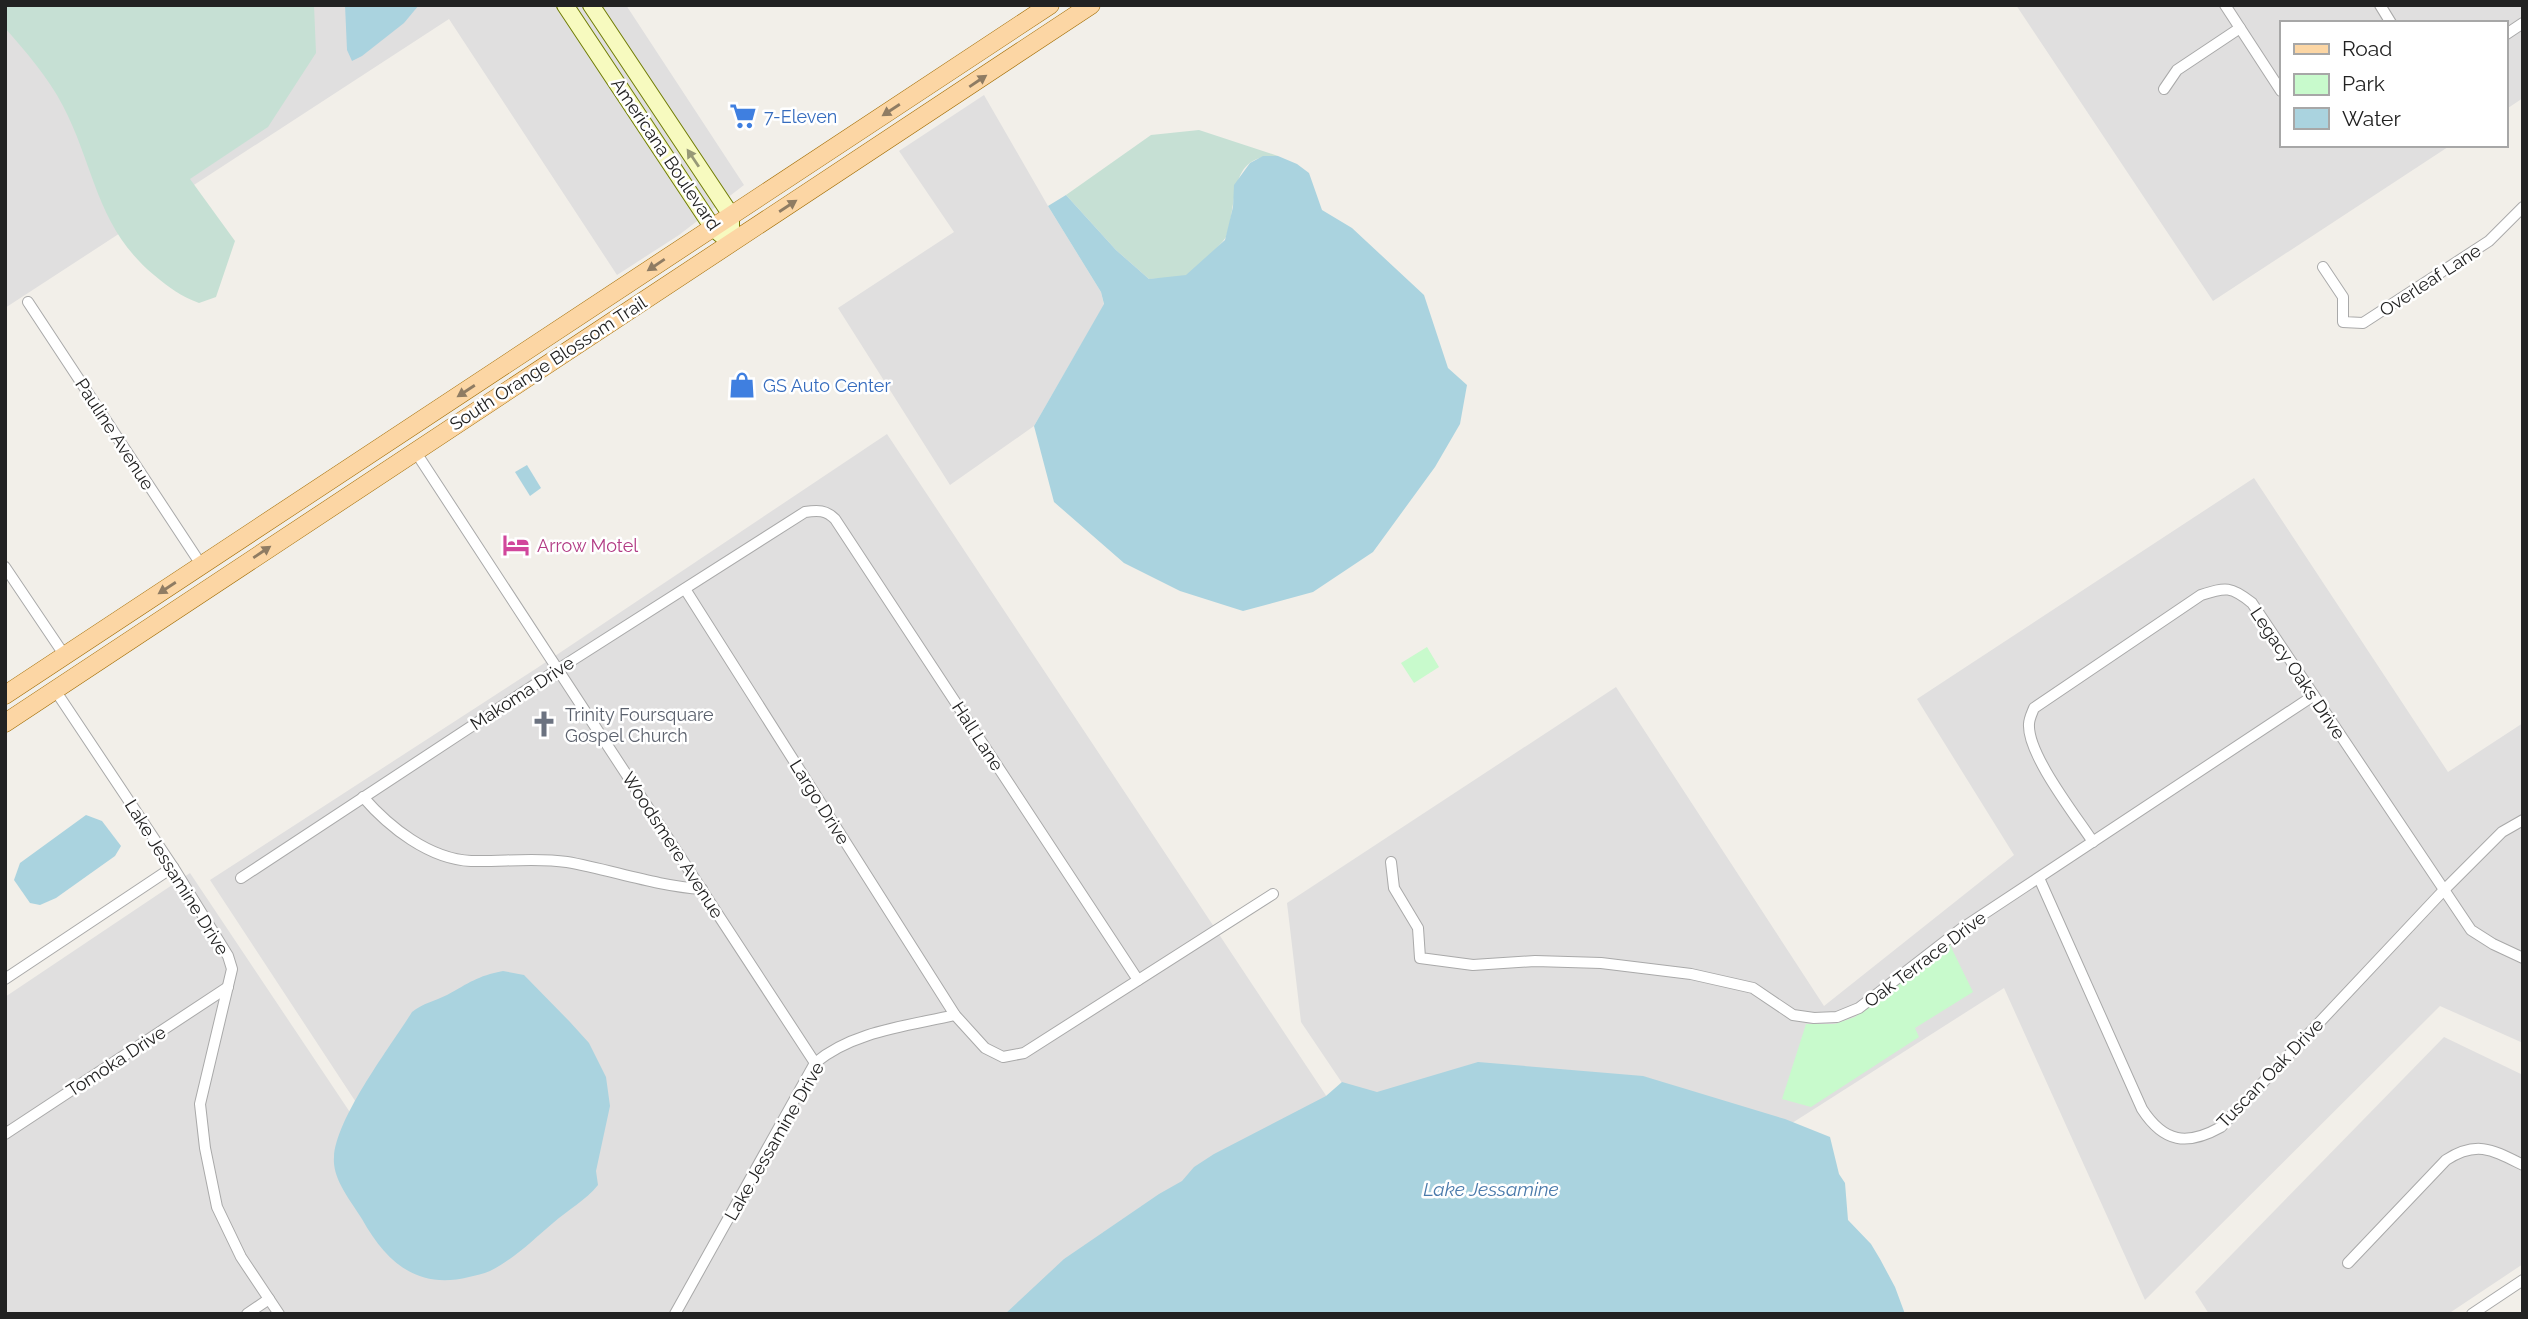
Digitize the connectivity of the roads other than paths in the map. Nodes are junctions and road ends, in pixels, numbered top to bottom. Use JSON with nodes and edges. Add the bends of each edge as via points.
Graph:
{"nodes":[{"id":1,"x":565,"y":5,"type":"edge"},
{"id":2,"x":591,"y":5,"type":"edge"},
{"id":3,"x":1050,"y":5,"type":"edge"},
{"id":4,"x":1091,"y":5,"type":"edge"},
{"id":5,"x":2225,"y":5,"type":"edge"},
{"id":6,"x":2380,"y":5,"type":"edge"},
{"id":7,"x":2390,"y":21,"type":"edge"},
{"id":8,"x":2523,"y":23,"type":"edge"},
{"id":9,"x":2240,"y":28,"type":"junction"},
{"id":10,"x":2507,"y":34,"type":"edge"},
{"id":11,"x":621,"y":50,"type":"junction"},
{"id":12,"x":603,"y":62,"type":"junction"},
{"id":13,"x":2164,"y":89,"type":"dead end"},
{"id":14,"x":2280,"y":89,"type":"edge"},
{"id":15,"x":2523,"y":207,"type":"edge"},
{"id":16,"x":731,"y":215,"type":"junction"},
{"id":17,"x":713,"y":228,"type":"junction"},
{"id":18,"x":730,"y":243,"type":"junction"},
{"id":19,"x":2323,"y":267,"type":"dead end"},
{"id":20,"x":28,"y":302,"type":"dead end"},
{"id":21,"x":415,"y":451,"type":"junction"},
{"id":22,"x":805,"y":512,"type":"joint"},
{"id":23,"x":245,"y":537,"type":"junction"},
{"id":24,"x":202,"y":566,"type":"junction"},
{"id":25,"x":232,"y":573,"type":"junction"},
{"id":26,"x":7,"y":575,"type":"edge"},
{"id":27,"x":685,"y":589,"type":"junction"},
{"id":28,"x":185,"y":603,"type":"junction"},
{"id":29,"x":65,"y":656,"type":"junction"},
{"id":30,"x":557,"y":670,"type":"junction"},
{"id":31,"x":55,"y":690,"type":"junction"},
{"id":32,"x":5,"y":695,"type":"edge"},
{"id":33,"x":2314,"y":696,"type":"junction"},
{"id":34,"x":5,"y":723,"type":"edge"},
{"id":35,"x":363,"y":797,"type":"junction"},
{"id":36,"x":2523,"y":820,"type":"edge"},
{"id":37,"x":2093,"y":842,"type":"junction"},
{"id":38,"x":1391,"y":862,"type":"dead end"},
{"id":39,"x":173,"y":867,"type":"junction"},
{"id":40,"x":2039,"y":877,"type":"junction"},
{"id":41,"x":241,"y":878,"type":"dead end"},
{"id":42,"x":702,"y":889,"type":"junction"},
{"id":43,"x":2444,"y":891,"type":"junction"},
{"id":44,"x":1273,"y":894,"type":"dead end"},
{"id":45,"x":2523,"y":958,"type":"edge"},
{"id":46,"x":5,"y":979,"type":"edge"},
{"id":47,"x":1138,"y":981,"type":"junction"},
{"id":48,"x":228,"y":987,"type":"junction"},
{"id":49,"x":955,"y":1015,"type":"junction"},
{"id":50,"x":815,"y":1063,"type":"junction"},
{"id":51,"x":5,"y":1135,"type":"edge"},
{"id":52,"x":2523,"y":1165,"type":"edge"},
{"id":53,"x":2348,"y":1263,"type":"dead end"},
{"id":54,"x":2523,"y":1280,"type":"edge"},
{"id":55,"x":269,"y":1299,"type":"junction"},
{"id":56,"x":247,"y":1314,"type":"edge"},
{"id":57,"x":279,"y":1314,"type":"edge"},
{"id":58,"x":675,"y":1314,"type":"edge"},
{"id":59,"x":2472,"y":1314,"type":"edge"}],
"edges":[{"from":1,"to":12,"type":"main road","name":"Americana Boulevard"},
{"from":2,"to":11,"type":"main road","name":"Americana Boulevard"},
{"from":3,"to":16,"type":"main road","name":"South Orange Blossom Trail","one_way":true},
{"from":18,"to":4,"type":"main road","name":"South Orange Blossom Trail","one_way":true},
{"from":5,"to":9,"type":"street"},
{"from":6,"to":7,"type":"street"},
{"from":8,"to":10,"type":"street"},
{"from":9,"to":13,"type":"street","via":[[2178,70]]},
{"from":9,"to":14,"type":"street"},
{"from":11,"to":12,"type":"street"},
{"from":16,"to":11,"type":"main road","name":"Americana Boulevard","one_way":true},
{"from":12,"to":17,"type":"main road","name":"Americana Boulevard"},
{"from":15,"to":19,"type":"street","name":"Overleaf Lane","via":[[2489,241],[2363,323],[2343,322],[2343,297]]},
{"from":16,"to":17,"type":"main road","name":"South Orange Blossom Trail"},
{"from":16,"to":18,"type":"main road","name":"Americana Boulevard"},
{"from":17,"to":18,"type":"main road","name":"Americana Boulevard"},
{"from":17,"to":23,"type":"main road","name":"South Orange Blossom Trail","one_way":true},
{"from":18,"to":21,"type":"main road","name":"South Orange Blossom Trail"},
{"from":20,"to":24,"type":"street","name":"Pauline Avenue"},
{"from":25,"to":21,"type":"main road","name":"South Orange Blossom Trail","one_way":true},
{"from":21,"to":30,"type":"street","name":"Woodsmere Avenue"},
{"from":22,"to":27,"type":"street","name":"Makoma Drive"},
{"from":22,"to":47,"type":"street","name":"Hall Lane","via":[[828,512],[835,519]]},
{"from":23,"to":24,"type":"main road","name":"South Orange Blossom Trail"},
{"from":23,"to":25,"type":"main road","via":[[231,561]]},
{"from":24,"to":28,"type":"main road","via":[[201,577]]},
{"from":24,"to":29,"type":"main road","name":"South Orange Blossom Trail","one_way":true},
{"from":25,"to":28,"type":"main road","name":"South Orange Blossom Trail"},
{"from":26,"to":29,"type":"street"},
{"from":27,"to":30,"type":"street","name":"Makoma Drive"},
{"from":27,"to":49,"type":"street","name":"Largo Drive"},
{"from":28,"to":31,"type":"main road","name":"South Orange Blossom Trail"},
{"from":29,"to":32,"type":"main road","name":"South Orange Blossom Trail"},
{"from":30,"to":35,"type":"street","name":"Makoma Drive"},
{"from":30,"to":42,"type":"street","name":"Woodsmere Avenue"},
{"from":31,"to":34,"type":"main road","name":"South Orange Blossom Trail"},
{"from":31,"to":39,"type":"street","name":"Lake Jessamine Drive"},
{"from":33,"to":37,"type":"street","name":"Oak Terrace Drive"},
{"from":33,"to":37,"type":"street","name":"Legacy Oaks Drive","via":[[2252,603],[2236,590],[2222,588],[2201,595],[2034,708],[2029,724],[2032,742]]},
{"from":33,"to":43,"type":"street","name":"Legacy Oaks Drive"},
{"from":35,"to":41,"type":"street","name":"Makoma Drive"},
{"from":35,"to":42,"type":"street","via":[[404,836],[444,855],[467,861],[565,862],[673,887]]},
{"from":36,"to":43,"type":"street","name":"Tuscan Oak Drive","via":[[2502,832]]},
{"from":37,"to":40,"type":"street","name":"Oak Terrace Drive"},
{"from":38,"to":40,"type":"street","name":"Oak Terrace Drive","via":[[1394,888],[1418,928],[1420,958],[1473,965],[1601,963],[1691,974],[1753,988],[1793,1015],[1814,1018],[1837,1017],[1859,1008],[1961,929]]},
{"from":39,"to":46,"type":"street"},
{"from":39,"to":48,"type":"street","name":"Lake Jessamine Drive","via":[[228,956],[232,969]]},
{"from":40,"to":43,"type":"street","name":"Tuscan Oak Drive","via":[[2142,1109],[2163,1133],[2181,1139],[2201,1138],[2221,1127]]},
{"from":42,"to":50,"type":"street","name":"Woodsmere Avenue"},
{"from":43,"to":45,"type":"street","name":"Legacy Oaks Drive","via":[[2471,930]]},
{"from":44,"to":47,"type":"street"},
{"from":47,"to":49,"type":"street","via":[[1024,1053],[1003,1057],[985,1048]]},
{"from":48,"to":51,"type":"street","name":"Tomoka Drive"},
{"from":48,"to":55,"type":"street","name":"Lake Jessamine Drive","via":[[200,1104],[205,1148],[217,1207],[241,1257]]},
{"from":49,"to":50,"type":"street","name":"Lake Jessamine Drive","via":[[849,1041]]},
{"from":50,"to":58,"type":"street","name":"Lake Jessamine Drive"},
{"from":52,"to":53,"type":"street","via":[[2476,1147],[2460,1151],[2446,1160]]},
{"from":54,"to":59,"type":"street"},
{"from":55,"to":56,"type":"street"},
{"from":55,"to":57,"type":"street","name":"Lake Jessamine Drive"}]}
